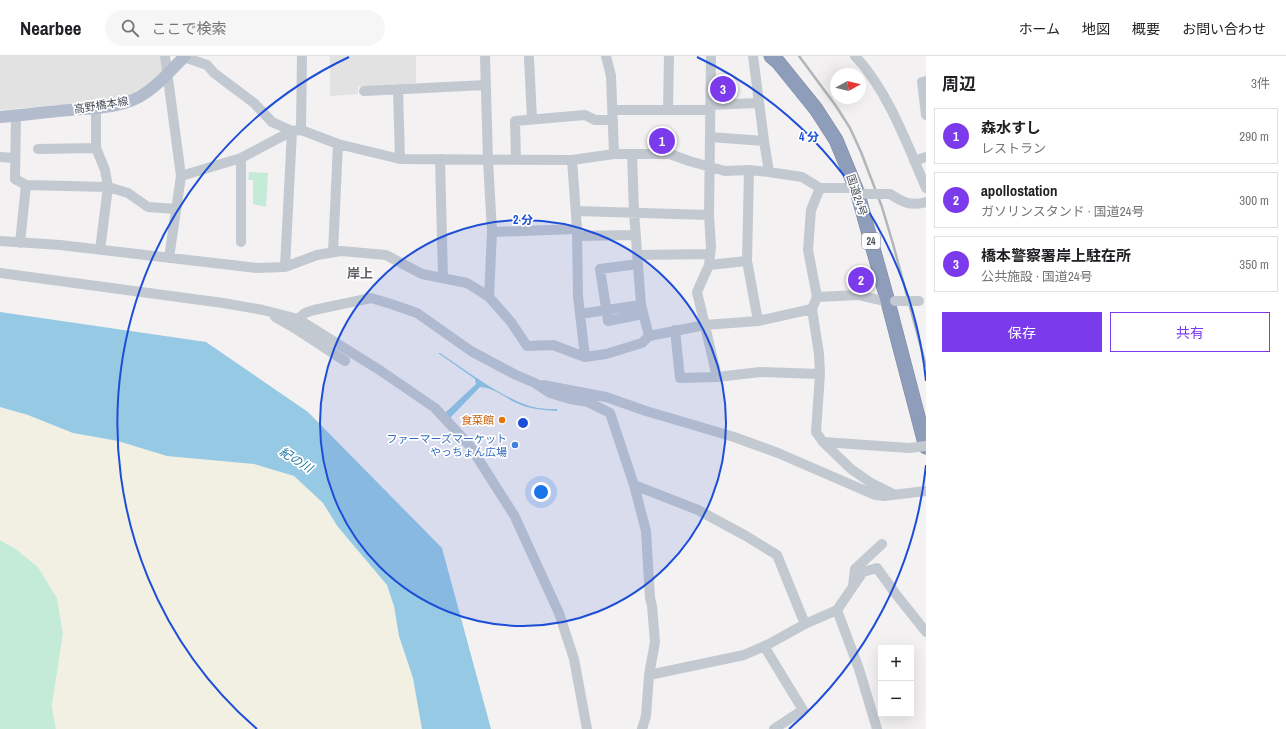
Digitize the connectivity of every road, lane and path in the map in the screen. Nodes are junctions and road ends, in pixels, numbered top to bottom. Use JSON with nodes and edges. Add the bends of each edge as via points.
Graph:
{"nodes":[{"id":1,"x":165,"y":56,"type":"edge"},
{"id":2,"x":185,"y":56,"type":"edge"},
{"id":3,"x":302,"y":56,"type":"edge"},
{"id":4,"x":486,"y":56,"type":"edge"},
{"id":5,"x":606,"y":56,"type":"edge"},
{"id":6,"x":669,"y":56,"type":"edge"},
{"id":7,"x":711,"y":56,"type":"edge"},
{"id":8,"x":753,"y":56,"type":"edge"},
{"id":9,"x":855,"y":56,"type":"edge"},
{"id":10,"x":529,"y":58,"type":"dead end"},
{"id":11,"x":779,"y":58,"type":"edge"},
{"id":12,"x":168,"y":73,"type":"junction"},
{"id":13,"x":926,"y":81,"type":"edge"},
{"id":14,"x":486,"y":84,"type":"junction"},
{"id":15,"x":398,"y":89,"type":"junction"},
{"id":16,"x":364,"y":91,"type":"dead end"},
{"id":17,"x":758,"y":104,"type":"junction"},
{"id":18,"x":710,"y":107,"type":"junction"},
{"id":19,"x":96,"y":108,"type":"junction"},
{"id":20,"x":668,"y":110,"type":"junction"},
{"id":21,"x":16,"y":115,"type":"junction"},
{"id":22,"x":613,"y":115,"type":"junction"},
{"id":23,"x":926,"y":115,"type":"edge"},
{"id":24,"x":0,"y":117,"type":"edge"},
{"id":25,"x":532,"y":119,"type":"junction"},
{"id":26,"x":296,"y":131,"type":"junction"},
{"id":27,"x":710,"y":137,"type":"junction"},
{"id":28,"x":764,"y":141,"type":"junction"},
{"id":29,"x":338,"y":144,"type":"junction"},
{"id":30,"x":96,"y":148,"type":"junction"},
{"id":31,"x":38,"y":149,"type":"dead end"},
{"id":32,"x":614,"y":154,"type":"junction"},
{"id":33,"x":632,"y":154,"type":"junction"},
{"id":34,"x":0,"y":157,"type":"edge"},
{"id":35,"x":15,"y":158,"type":"junction"},
{"id":36,"x":241,"y":158,"type":"junction"},
{"id":37,"x":926,"y":158,"type":"edge"},
{"id":38,"x":400,"y":159,"type":"junction"},
{"id":39,"x":440,"y":159,"type":"junction"},
{"id":40,"x":488,"y":160,"type":"junction"},
{"id":41,"x":516,"y":160,"type":"junction"},
{"id":42,"x":572,"y":160,"type":"junction"},
{"id":43,"x":914,"y":160,"type":"junction"},
{"id":44,"x":710,"y":166,"type":"junction"},
{"id":45,"x":749,"y":170,"type":"junction"},
{"id":46,"x":769,"y":172,"type":"junction"},
{"id":47,"x":181,"y":176,"type":"junction"},
{"id":48,"x":26,"y":185,"type":"junction"},
{"id":49,"x":108,"y":188,"type":"junction"},
{"id":50,"x":820,"y":188,"type":"junction"},
{"id":51,"x":926,"y":188,"type":"edge"},
{"id":52,"x":862,"y":193,"type":"junction"},
{"id":53,"x":926,"y":202,"type":"edge"},
{"id":54,"x":176,"y":209,"type":"junction"},
{"id":55,"x":576,"y":211,"type":"junction"},
{"id":56,"x":634,"y":212,"type":"junction"},
{"id":57,"x":709,"y":215,"type":"junction"},
{"id":58,"x":492,"y":232,"type":"junction"},
{"id":59,"x":577,"y":232,"type":"junction"},
{"id":60,"x":636,"y":235,"type":"junction"},
{"id":61,"x":0,"y":241,"type":"edge"},
{"id":62,"x":241,"y":242,"type":"dead end"},
{"id":63,"x":20,"y":243,"type":"junction"},
{"id":64,"x":100,"y":250,"type":"junction"},
{"id":65,"x":333,"y":252,"type":"junction"},
{"id":66,"x":710,"y":254,"type":"junction"},
{"id":67,"x":169,"y":258,"type":"junction"},
{"id":68,"x":638,"y":260,"type":"junction"},
{"id":69,"x":747,"y":261,"type":"junction"},
{"id":70,"x":709,"y":265,"type":"junction"},
{"id":71,"x":285,"y":267,"type":"junction"},
{"id":72,"x":0,"y":273,"type":"edge"},
{"id":73,"x":443,"y":278,"type":"junction"},
{"id":74,"x":817,"y":297,"type":"junction"},
{"id":75,"x":489,"y":298,"type":"junction"},
{"id":76,"x":922,"y":301,"type":"edge"},
{"id":77,"x":892,"y":302,"type":"junction"},
{"id":78,"x":642,"y":309,"type":"junction"},
{"id":79,"x":263,"y":310,"type":"junction"},
{"id":80,"x":606,"y":310,"type":"junction"},
{"id":81,"x":812,"y":310,"type":"junction"},
{"id":82,"x":580,"y":314,"type":"junction"},
{"id":83,"x":298,"y":319,"type":"junction"},
{"id":84,"x":758,"y":321,"type":"junction"},
{"id":85,"x":705,"y":325,"type":"junction"},
{"id":86,"x":675,"y":330,"type":"junction"},
{"id":87,"x":649,"y":336,"type":"junction"},
{"id":88,"x":585,"y":357,"type":"junction"},
{"id":89,"x":345,"y":361,"type":"dead end"},
{"id":90,"x":820,"y":374,"type":"junction"},
{"id":91,"x":717,"y":377,"type":"junction"},
{"id":92,"x":535,"y":383,"type":"junction"},
{"id":93,"x":823,"y":442,"type":"junction"},
{"id":94,"x":926,"y":446,"type":"edge"},
{"id":95,"x":634,"y":485,"type":"junction"},
{"id":96,"x":926,"y":491,"type":"edge"},
{"id":97,"x":893,"y":494,"type":"junction"},
{"id":98,"x":882,"y":544,"type":"dead end"},
{"id":99,"x":853,"y":587,"type":"junction"},
{"id":100,"x":837,"y":610,"type":"junction"},
{"id":101,"x":805,"y":624,"type":"junction"},
{"id":102,"x":926,"y":632,"type":"edge"},
{"id":103,"x":764,"y":646,"type":"junction"},
{"id":104,"x":649,"y":675,"type":"junction"},
{"id":105,"x":587,"y":729,"type":"edge"},
{"id":106,"x":642,"y":729,"type":"edge"},
{"id":107,"x":774,"y":729,"type":"edge"},
{"id":108,"x":876,"y":729,"type":"edge"}],
"edges":[{"from":1,"to":12,"type":"street"},
{"from":2,"to":12,"type":"main road","name":"高野橋本線"},
{"from":2,"to":26,"type":"street","via":[[207,65],[254,103],[272,122]]},
{"from":3,"to":26,"type":"street"},
{"from":4,"to":14,"type":"street"},
{"from":5,"to":22,"type":"street","via":[[611,76]]},
{"from":6,"to":20,"type":"street"},
{"from":7,"to":18,"type":"street"},
{"from":8,"to":17,"type":"street"},
{"from":9,"to":43,"type":"street","via":[[884,95]]},
{"from":10,"to":25,"type":"street"},
{"from":11,"to":52,"type":"highway","name":"国道24号","number":"24","via":[[836,140]]},
{"from":12,"to":19,"type":"main road","name":"高野橋本線","via":[[150,89],[129,102]]},
{"from":12,"to":47,"type":"street"},
{"from":13,"to":23,"type":"street","via":[[922,82]]},
{"from":14,"to":15,"type":"street"},
{"from":14,"to":40,"type":"street"},
{"from":15,"to":16,"type":"street"},
{"from":15,"to":38,"type":"street"},
{"from":17,"to":18,"type":"street"},
{"from":17,"to":28,"type":"street"},
{"from":18,"to":20,"type":"street"},
{"from":18,"to":27,"type":"street"},
{"from":19,"to":21,"type":"main road","name":"高野橋本線"},
{"from":19,"to":30,"type":"street"},
{"from":20,"to":22,"type":"street"},
{"from":21,"to":24,"type":"main road","name":"高野橋本線"},
{"from":21,"to":35,"type":"street"},
{"from":22,"to":25,"type":"street","via":[[595,120],[585,115]]},
{"from":22,"to":32,"type":"street"},
{"from":25,"to":41,"type":"street","via":[[515,120]]},
{"from":26,"to":29,"type":"street"},
{"from":26,"to":36,"type":"street"},
{"from":26,"to":71,"type":"street"},
{"from":27,"to":28,"type":"street"},
{"from":27,"to":44,"type":"street"},
{"from":28,"to":46,"type":"street"},
{"from":29,"to":38,"type":"street"},
{"from":29,"to":65,"type":"street"},
{"from":30,"to":31,"type":"street"},
{"from":30,"to":49,"type":"street","via":[[106,170]]},
{"from":32,"to":33,"type":"street"},
{"from":32,"to":42,"type":"street"},
{"from":33,"to":44,"type":"street","via":[[670,154]]},
{"from":33,"to":56,"type":"street"},
{"from":34,"to":35,"type":"street"},
{"from":35,"to":48,"type":"street","via":[[15,179]]},
{"from":36,"to":47,"type":"street"},
{"from":36,"to":62,"type":"street"},
{"from":37,"to":43,"type":"street"},
{"from":38,"to":39,"type":"street"},
{"from":39,"to":40,"type":"street"},
{"from":39,"to":73,"type":"street"},
{"from":40,"to":41,"type":"street"},
{"from":40,"to":58,"type":"street"},
{"from":41,"to":42,"type":"street"},
{"from":42,"to":55,"type":"street"},
{"from":43,"to":51,"type":"street"},
{"from":44,"to":45,"type":"street","via":[[725,170]]},
{"from":44,"to":57,"type":"street"},
{"from":45,"to":46,"type":"street"},
{"from":45,"to":69,"type":"street"},
{"from":46,"to":50,"type":"street","via":[[802,177]]},
{"from":47,"to":54,"type":"street"},
{"from":48,"to":49,"type":"street"},
{"from":48,"to":63,"type":"street"},
{"from":49,"to":54,"type":"street","via":[[128,193],[148,207]]},
{"from":49,"to":64,"type":"street"},
{"from":50,"to":52,"type":"street","via":[[851,188]]},
{"from":50,"to":74,"type":"street","via":[[811,210],[808,250]]},
{"from":52,"to":53,"type":"street","bridge":true,"via":[[890,194],[901,202],[914,205]]},
{"from":52,"to":77,"type":"highway","name":"国道24号","number":"24"},
{"from":54,"to":67,"type":"street"},
{"from":55,"to":56,"type":"street"},
{"from":55,"to":59,"type":"street"},
{"from":56,"to":57,"type":"street"},
{"from":56,"to":60,"type":"street"},
{"from":57,"to":66,"type":"street","via":[[712,247]]},
{"from":58,"to":59,"type":"street"},
{"from":58,"to":75,"type":"street"},
{"from":59,"to":60,"type":"street"},
{"from":59,"to":82,"type":"street"},
{"from":60,"to":68,"type":"street"},
{"from":61,"to":63,"type":"street"},
{"from":63,"to":64,"type":"street"},
{"from":64,"to":67,"type":"street"},
{"from":65,"to":71,"type":"street"},
{"from":65,"to":73,"type":"street","via":[[386,255],[422,274]]},
{"from":66,"to":68,"type":"street"},
{"from":66,"to":70,"type":"street"},
{"from":67,"to":71,"type":"street","via":[[257,268]]},
{"from":68,"to":78,"type":"street"},
{"from":68,"to":80,"type":"street","via":[[600,269]]},
{"from":69,"to":70,"type":"street"},
{"from":69,"to":84,"type":"street"},
{"from":70,"to":85,"type":"street","via":[[697,292]]},
{"from":72,"to":79,"type":"street"},
{"from":73,"to":75,"type":"street","via":[[467,283]]},
{"from":74,"to":77,"type":"street","via":[[858,295]]},
{"from":74,"to":81,"type":"street"},
{"from":75,"to":88,"type":"street","via":[[511,322],[527,346],[553,345]]},
{"from":76,"to":77,"type":"street","bridge":true},
{"from":77,"to":94,"type":"highway","name":"国道24号","number":"24"},
{"from":78,"to":80,"type":"street","via":[[608,321]]},
{"from":78,"to":87,"type":"street"},
{"from":79,"to":83,"type":"street"},
{"from":79,"to":89,"type":"street"},
{"from":80,"to":82,"type":"street"},
{"from":81,"to":84,"type":"street"},
{"from":81,"to":90,"type":"street"},
{"from":82,"to":88,"type":"street"},
{"from":83,"to":92,"type":"street","via":[[314,310],[371,298],[417,313],[471,352]]},
{"from":83,"to":105,"type":"street","via":[[435,408],[470,446],[514,515],[559,612],[574,659]]},
{"from":84,"to":85,"type":"street"},
{"from":85,"to":86,"type":"street"},
{"from":85,"to":91,"type":"street"},
{"from":86,"to":87,"type":"street"},
{"from":86,"to":91,"type":"street","via":[[680,378]]},
{"from":87,"to":88,"type":"street","via":[[642,343],[606,354]]},
{"from":90,"to":91,"type":"street","via":[[760,372]]},
{"from":90,"to":93,"type":"street","via":[[816,432]]},
{"from":92,"to":95,"type":"street","via":[[550,393],[588,402],[610,413]]},
{"from":92,"to":97,"type":"street","via":[[606,397],[653,414],[734,437],[875,495]]},
{"from":93,"to":94,"type":"street","bridge":true,"via":[[909,448]]},
{"from":93,"to":97,"type":"street","via":[[851,469]]},
{"from":95,"to":101,"type":"street","via":[[698,510],[777,555]]},
{"from":95,"to":104,"type":"street","via":[[646,531],[655,642]]},
{"from":96,"to":97,"type":"street"},
{"from":98,"to":99,"type":"street","via":[[855,569]]},
{"from":99,"to":100,"type":"street"},
{"from":99,"to":102,"type":"street","via":[[863,572],[878,568]]},
{"from":100,"to":101,"type":"street"},
{"from":100,"to":108,"type":"street","via":[[859,669]]},
{"from":101,"to":103,"type":"street"},
{"from":103,"to":104,"type":"street","via":[[744,655]]},
{"from":103,"to":107,"type":"street","via":[[803,710]]},
{"from":104,"to":106,"type":"street","via":[[646,716]]}]}
